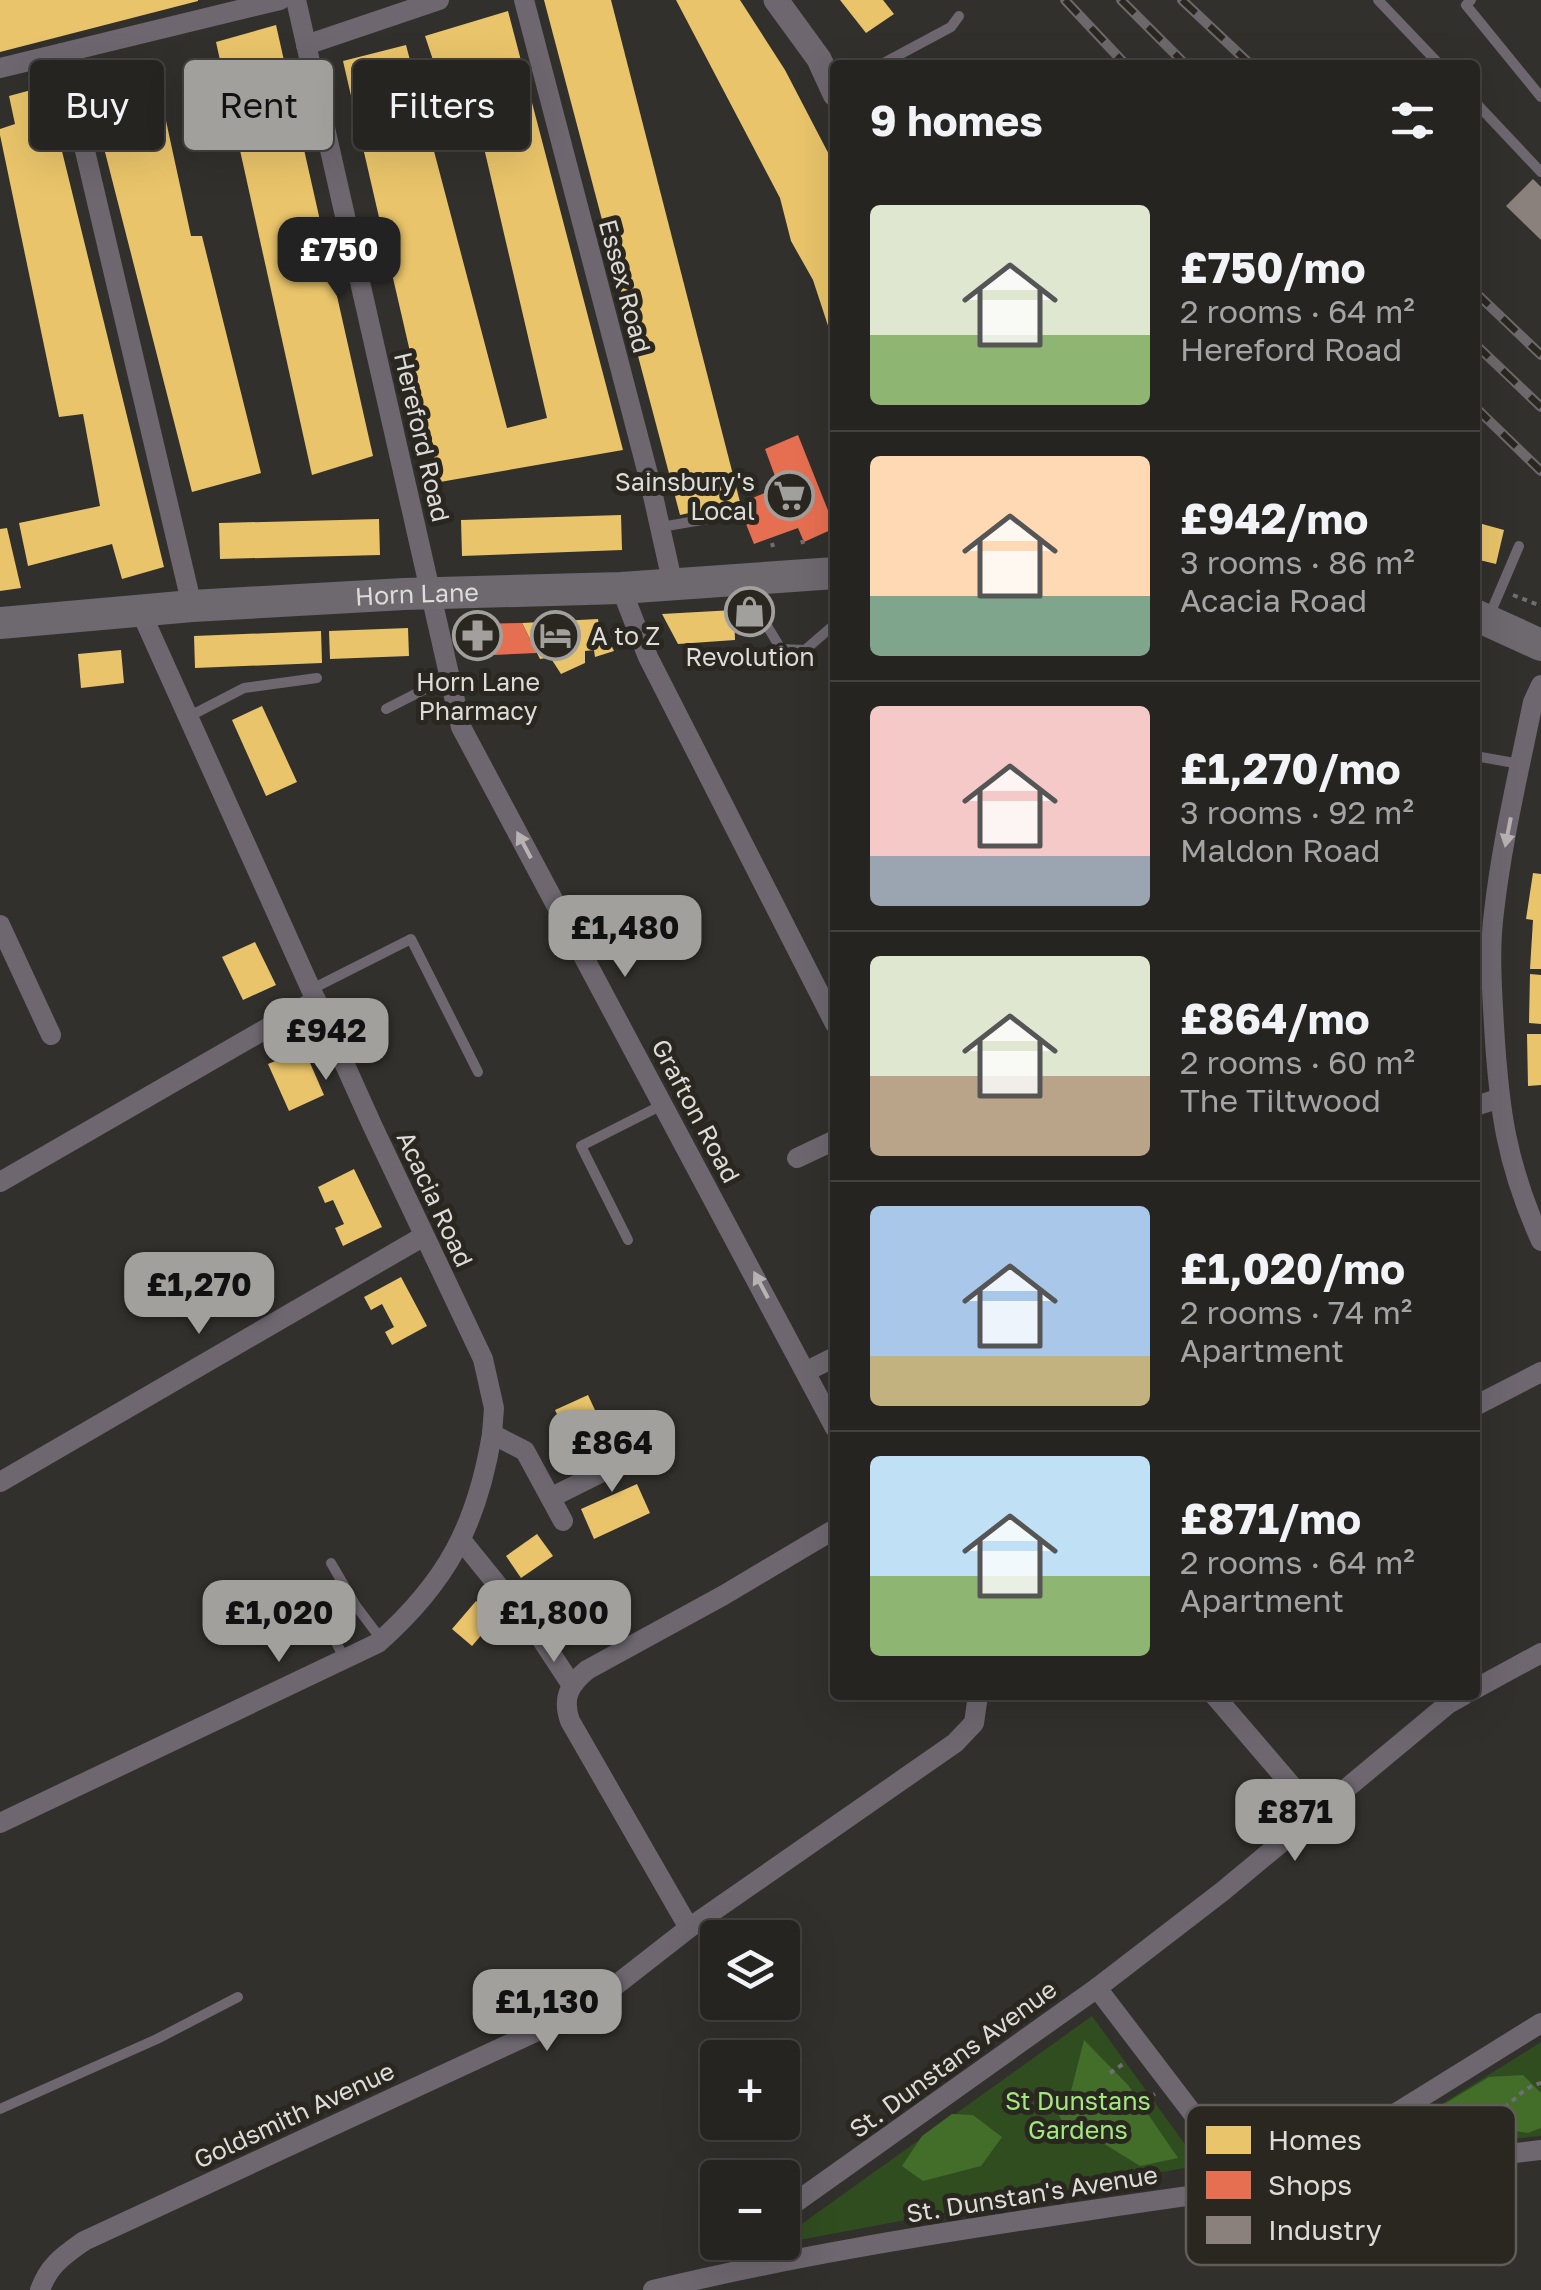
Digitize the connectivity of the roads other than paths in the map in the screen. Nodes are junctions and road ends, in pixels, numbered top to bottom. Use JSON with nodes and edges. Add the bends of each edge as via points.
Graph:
{"nodes":[{"id":1,"x":280,"y":0,"type":"edge"},
{"id":2,"x":296,"y":0,"type":"edge"},
{"id":3,"x":439,"y":0,"type":"edge"},
{"id":4,"x":524,"y":0,"type":"edge"},
{"id":5,"x":776,"y":0,"type":"edge"},
{"id":6,"x":1378,"y":0,"type":"edge"},
{"id":7,"x":1466,"y":2,"type":"edge"},
{"id":8,"x":958,"y":16,"type":"dead end"},
{"id":9,"x":306,"y":44,"type":"junction"},
{"id":10,"x":62,"y":53,"type":"junction"},
{"id":11,"x":889,"y":60,"type":"edge"},
{"id":12,"x":1435,"y":60,"type":"edge"},
{"id":13,"x":0,"y":68,"type":"edge"},
{"id":14,"x":830,"y":82,"type":"edge"},
{"id":15,"x":1541,"y":97,"type":"edge"},
{"id":16,"x":1480,"y":107,"type":"edge"},
{"id":17,"x":1541,"y":172,"type":"edge"},
{"id":18,"x":718,"y":516,"type":"dead end"},
{"id":19,"x":660,"y":528,"type":"junction"},
{"id":20,"x":1518,"y":546,"type":"dead end"},
{"id":21,"x":830,"y":573,"type":"edge"},
{"id":22,"x":751,"y":579,"type":"junction"},
{"id":23,"x":673,"y":585,"type":"junction"},
{"id":24,"x":621,"y":588,"type":"junction"},
{"id":25,"x":432,"y":594,"type":"junction"},
{"id":26,"x":192,"y":606,"type":"junction"},
{"id":27,"x":140,"y":610,"type":"junction"},
{"id":28,"x":1481,"y":617,"type":"edge"},
{"id":29,"x":0,"y":623,"type":"edge"},
{"id":30,"x":830,"y":628,"type":"edge"},
{"id":31,"x":1541,"y":646,"type":"edge"},
{"id":32,"x":450,"y":676,"type":"junction"},
{"id":33,"x":317,"y":678,"type":"dead end"},
{"id":34,"x":1541,"y":685,"type":"edge"},
{"id":35,"x":386,"y":709,"type":"dead end"},
{"id":36,"x":187,"y":718,"type":"junction"},
{"id":37,"x":1480,"y":757,"type":"edge"},
{"id":38,"x":1520,"y":764,"type":"junction"},
{"id":39,"x":0,"y":925,"type":"edge"},
{"id":40,"x":314,"y":994,"type":"junction"},
{"id":41,"x":830,"y":1014,"type":"edge"},
{"id":42,"x":51,"y":1035,"type":"dead end"},
{"id":43,"x":478,"y":1072,"type":"dead end"},
{"id":44,"x":1498,"y":1099,"type":"junction"},
{"id":45,"x":664,"y":1104,"type":"junction"},
{"id":46,"x":1480,"y":1104,"type":"edge"},
{"id":47,"x":830,"y":1142,"type":"edge"},
{"id":48,"x":797,"y":1158,"type":"dead end"},
{"id":49,"x":0,"y":1182,"type":"edge"},
{"id":50,"x":424,"y":1236,"type":"junction"},
{"id":51,"x":628,"y":1240,"type":"dead end"},
{"id":52,"x":1541,"y":1241,"type":"edge"},
{"id":53,"x":830,"y":1360,"type":"edge"},
{"id":54,"x":807,"y":1371,"type":"junction"},
{"id":55,"x":1541,"y":1372,"type":"edge"},
{"id":56,"x":1480,"y":1403,"type":"edge"},
{"id":57,"x":830,"y":1418,"type":"edge"},
{"id":58,"x":492,"y":1434,"type":"junction"},
{"id":59,"x":650,"y":1448,"type":"dead end"},
{"id":60,"x":0,"y":1482,"type":"edge"},
{"id":61,"x":552,"y":1497,"type":"junction"},
{"id":62,"x":563,"y":1521,"type":"dead end"},
{"id":63,"x":830,"y":1532,"type":"edge"},
{"id":64,"x":462,"y":1542,"type":"junction"},
{"id":65,"x":331,"y":1564,"type":"dead end"},
{"id":66,"x":356,"y":1606,"type":"junction"},
{"id":67,"x":382,"y":1639,"type":"junction"},
{"id":68,"x":1541,"y":1654,"type":"edge"},
{"id":69,"x":346,"y":1661,"type":"junction"},
{"id":70,"x":571,"y":1684,"type":"junction"},
{"id":71,"x":1480,"y":1686,"type":"edge"},
{"id":72,"x":977,"y":1700,"type":"edge"},
{"id":73,"x":1218,"y":1700,"type":"edge"},
{"id":74,"x":1455,"y":1700,"type":"edge"},
{"id":75,"x":1316,"y":1814,"type":"junction"},
{"id":76,"x":0,"y":1823,"type":"edge"},
{"id":77,"x":690,"y":1928,"type":"junction"},
{"id":78,"x":1096,"y":1988,"type":"junction"},
{"id":79,"x":238,"y":1997,"type":"dead end"},
{"id":80,"x":1541,"y":2023,"type":"edge"},
{"id":81,"x":1186,"y":2105,"type":"edge"},
{"id":82,"x":1409,"y":2105,"type":"edge"},
{"id":83,"x":0,"y":2109,"type":"edge"},
{"id":84,"x":1541,"y":2150,"type":"edge"},
{"id":85,"x":1516,"y":2153,"type":"edge"},
{"id":86,"x":1186,"y":2195,"type":"edge"},
{"id":87,"x":800,"y":2199,"type":"edge"},
{"id":88,"x":742,"y":2260,"type":"edge"},
{"id":89,"x":739,"y":2269,"type":"junction"},
{"id":90,"x":40,"y":2290,"type":"edge"},
{"id":91,"x":653,"y":2290,"type":"edge"}],
"edges":[{"from":1,"to":10,"type":"street"},
{"from":2,"to":9,"type":"street","name":"Hereford Road"},
{"from":3,"to":9,"type":"street"},
{"from":4,"to":19,"type":"street","name":"Essex Road"},
{"from":5,"to":14,"type":"street"},
{"from":6,"to":12,"type":"lane"},
{"from":7,"to":15,"type":"lane"},
{"from":8,"to":11,"type":"lane","via":[[951,27]]},
{"from":9,"to":25,"type":"street","name":"Hereford Road"},
{"from":10,"to":13,"type":"street"},
{"from":10,"to":26,"type":"street"},
{"from":16,"to":17,"type":"lane"},
{"from":18,"to":19,"type":"lane"},
{"from":19,"to":23,"type":"street","name":"Essex Road"},
{"from":20,"to":28,"type":"lane"},
{"from":21,"to":22,"type":"main road","name":"Horn Lane"},
{"from":22,"to":23,"type":"main road","name":"Horn Lane"},
{"from":22,"to":30,"type":"lane","via":[[760,614],[781,649],[805,650]]},
{"from":23,"to":24,"type":"main road","name":"Horn Lane"},
{"from":24,"to":25,"type":"main road","name":"Horn Lane"},
{"from":24,"to":41,"type":"street","via":[[648,657]]},
{"from":25,"to":26,"type":"main road","name":"Horn Lane"},
{"from":25,"to":32,"type":"street","name":"Grafton Road"},
{"from":26,"to":27,"type":"main road","name":"Horn Lane"},
{"from":27,"to":29,"type":"main road","name":"Horn Lane"},
{"from":27,"to":36,"type":"street","name":"Acacia Road"},
{"from":28,"to":31,"type":"main road"},
{"from":32,"to":35,"type":"lane"},
{"from":45,"to":32,"type":"street","name":"Grafton Road","one_way":true,"via":[[461,726]]},
{"from":33,"to":36,"type":"lane","via":[[244,688]]},
{"from":34,"to":38,"type":"street"},
{"from":36,"to":40,"type":"street","name":"Acacia Road"},
{"from":37,"to":38,"type":"lane"},
{"from":38,"to":44,"type":"street","one_way":true,"via":[[1494,913]]},
{"from":39,"to":42,"type":"street"},
{"from":40,"to":43,"type":"lane","via":[[411,939]]},
{"from":40,"to":49,"type":"street"},
{"from":40,"to":50,"type":"street","name":"Acacia Road"},
{"from":44,"to":46,"type":"street"},
{"from":44,"to":52,"type":"street","via":[[1524,1203]]},
{"from":45,"to":51,"type":"lane","via":[[581,1146]]},
{"from":54,"to":45,"type":"street","name":"Grafton Road","one_way":true},
{"from":47,"to":48,"type":"street"},
{"from":50,"to":58,"type":"street","name":"Acacia Road","via":[[483,1359],[494,1408]]},
{"from":50,"to":60,"type":"street"},
{"from":53,"to":54,"type":"street"},
{"from":54,"to":57,"type":"street","name":"Grafton Road"},
{"from":55,"to":56,"type":"street"},
{"from":58,"to":61,"type":"street","via":[[525,1450]]},
{"from":58,"to":64,"type":"street","name":"Acacia Road"},
{"from":59,"to":61,"type":"street"},
{"from":61,"to":62,"type":"street"},
{"from":63,"to":70,"type":"street"},
{"from":64,"to":67,"type":"street","name":"Acacia Road","via":[[426,1597]]},
{"from":64,"to":70,"type":"street"},
{"from":65,"to":66,"type":"lane"},
{"from":66,"to":67,"type":"lane"},
{"from":66,"to":69,"type":"lane","via":[[326,1624]]},
{"from":67,"to":69,"type":"street","name":"Acacia Road"},
{"from":68,"to":71,"type":"street"},
{"from":69,"to":76,"type":"street","name":"Acacia Road"},
{"from":70,"to":77,"type":"street","via":[[565,1706],[570,1721]]},
{"from":72,"to":77,"type":"street","name":"Goldsmith Avenue","via":[[974,1723],[955,1743]]},
{"from":73,"to":75,"type":"street"},
{"from":74,"to":75,"type":"street"},
{"from":75,"to":78,"type":"street"},
{"from":77,"to":90,"type":"street","name":"Goldsmith Avenue","via":[[616,1985],[544,2028],[84,2242],[56,2260]]},
{"from":78,"to":81,"type":"street","name":"St. Dunstans Avenue"},
{"from":78,"to":87,"type":"street","name":"St. Dunstans Avenue"},
{"from":79,"to":83,"type":"lane"},
{"from":80,"to":82,"type":"street"},
{"from":84,"to":85,"type":"street","name":"St. Dunstan's Avenue"},
{"from":86,"to":89,"type":"street","name":"St. Dunstan's Avenue"},
{"from":88,"to":89,"type":"street"},
{"from":89,"to":91,"type":"street","name":"St. Dunstan's Avenue"}]}
